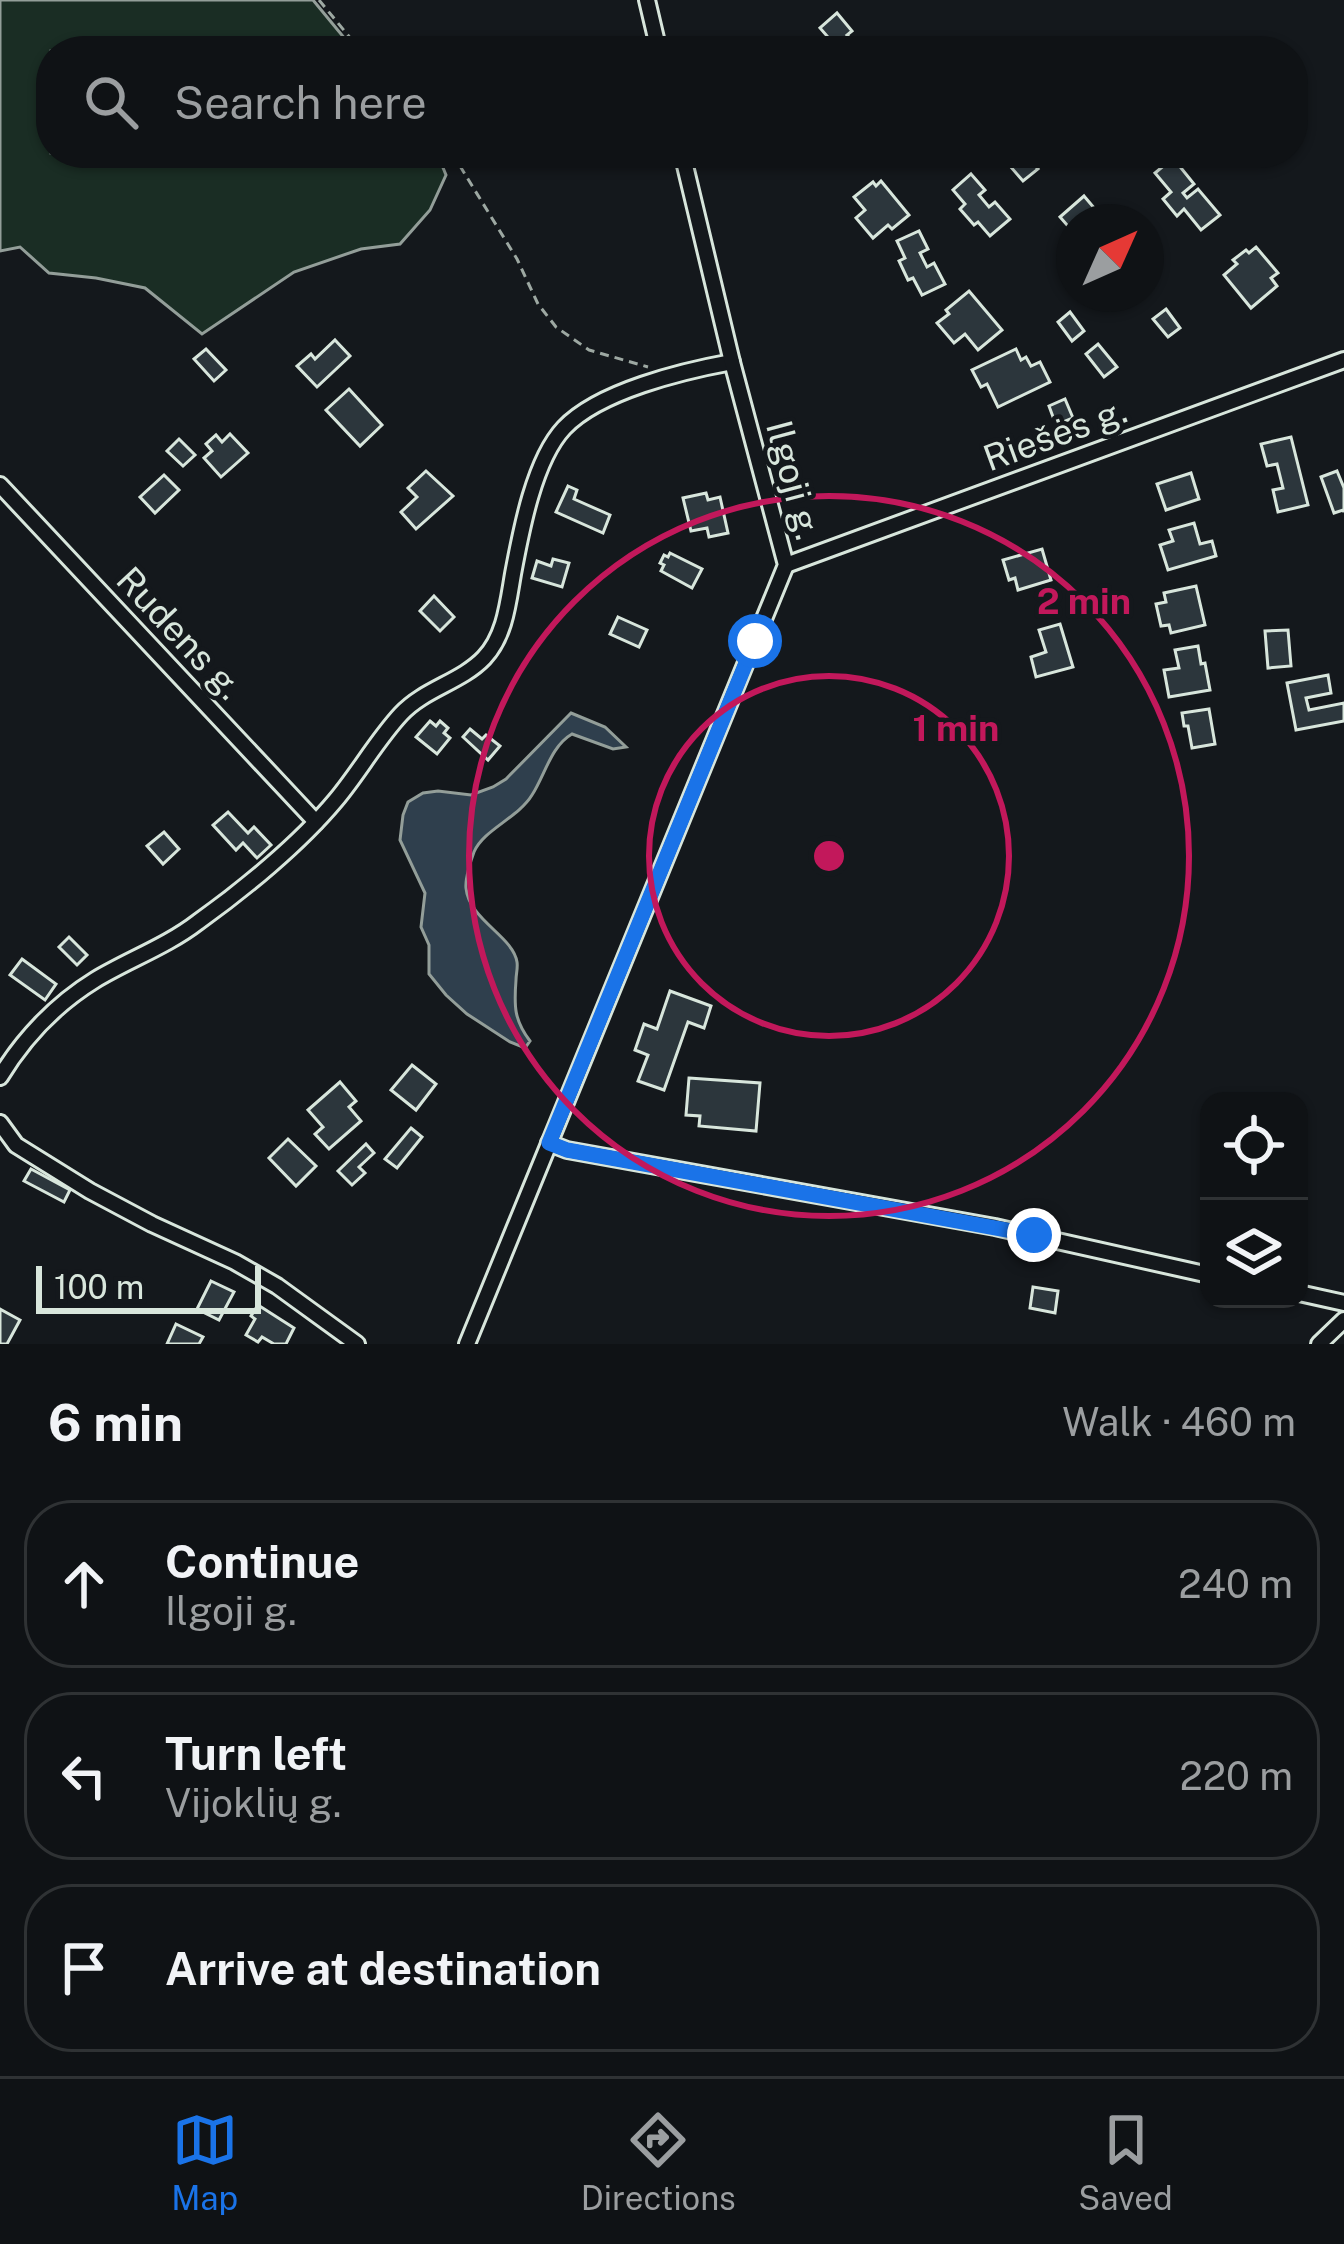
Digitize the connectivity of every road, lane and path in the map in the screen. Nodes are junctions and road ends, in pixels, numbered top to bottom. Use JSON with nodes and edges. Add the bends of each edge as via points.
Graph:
{"nodes":[{"id":1,"x":319,"y":0,"type":"edge"},
{"id":2,"x":646,"y":0,"type":"edge"},
{"id":3,"x":349,"y":36,"type":"edge"},
{"id":4,"x":654,"y":36,"type":"edge"},
{"id":5,"x":461,"y":168,"type":"edge"},
{"id":6,"x":686,"y":168,"type":"edge"},
{"id":7,"x":1344,"y":360,"type":"edge"},
{"id":8,"x":732,"y":362,"type":"junction"},
{"id":9,"x":673,"y":374,"type":"junction"},
{"id":10,"x":0,"y":485,"type":"edge"},
{"id":11,"x":786,"y":565,"type":"junction"},
{"id":12,"x":316,"y":822,"type":"junction"},
{"id":13,"x":0,"y":1077,"type":"edge"},
{"id":14,"x":0,"y":1123,"type":"edge"},
{"id":15,"x":549,"y":1143,"type":"junction"},
{"id":16,"x":8,"y":1145,"type":"edge"},
{"id":17,"x":1200,"y":1273,"type":"edge"},
{"id":18,"x":1308,"y":1295,"type":"edge"},
{"id":19,"x":1344,"y":1303,"type":"edge"},
{"id":20,"x":1344,"y":1320,"type":"edge"},
{"id":21,"x":357,"y":1344,"type":"edge"},
{"id":22,"x":467,"y":1344,"type":"edge"},
{"id":23,"x":1319,"y":1344,"type":"edge"}],
"edges":[{"from":1,"to":3,"type":"path"},
{"from":2,"to":4,"type":"street"},
{"from":5,"to":9,"type":"path","via":[[556,327],[589,350]]},
{"from":6,"to":8,"type":"street","name":"Ilgoji g."},
{"from":7,"to":11,"type":"street","name":"Riešės g."},
{"from":8,"to":9,"type":"street"},
{"from":8,"to":11,"type":"street","name":"Ilgoji g."},
{"from":9,"to":12,"type":"street","via":[[580,414],[562,430],[535,485],[497,641],[476,666],[404,711]]},
{"from":10,"to":12,"type":"street","name":"Rudens g."},
{"from":11,"to":15,"type":"street","name":"Ilgoji g."},
{"from":12,"to":13,"type":"street","via":[[196,925],[54,1010]]},
{"from":14,"to":16,"type":"street"},
{"from":15,"to":17,"type":"street"},
{"from":15,"to":22,"type":"street","name":"Ilgoji g."},
{"from":16,"to":21,"type":"street","via":[[278,1286]]},
{"from":18,"to":19,"type":"street"},
{"from":20,"to":23,"type":"street"}]}
